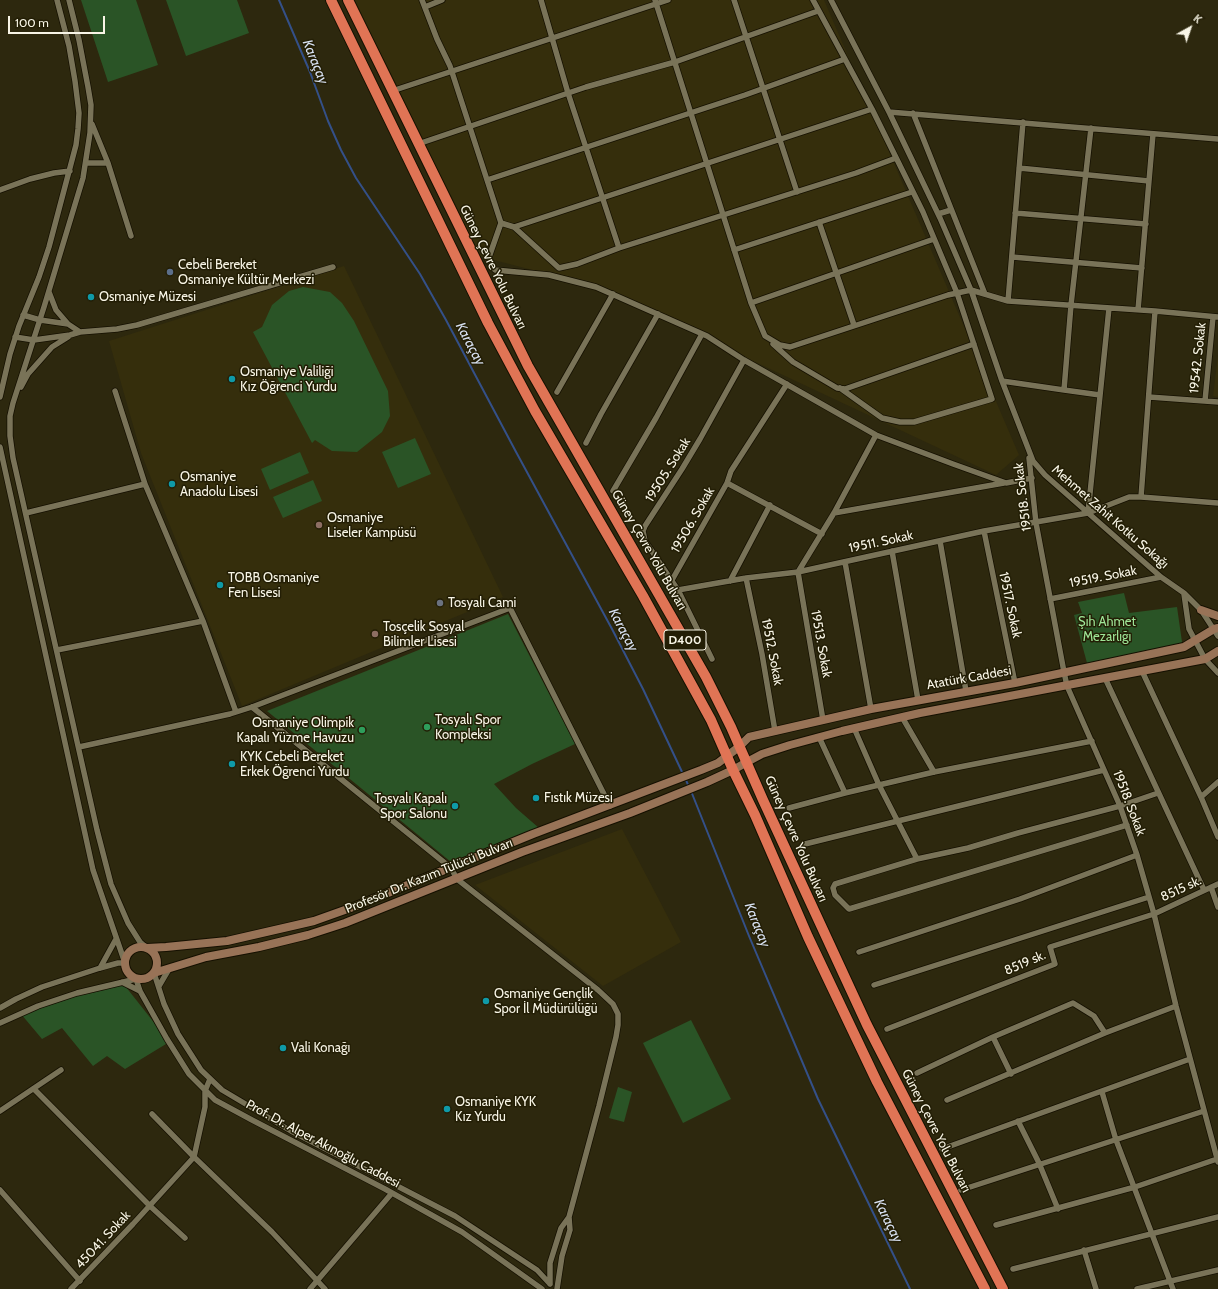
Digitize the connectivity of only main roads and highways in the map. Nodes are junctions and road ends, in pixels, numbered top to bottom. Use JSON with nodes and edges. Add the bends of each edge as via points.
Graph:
{"nodes":[{"id":1,"x":331,"y":0,"type":"edge"},
{"id":2,"x":348,"y":0,"type":"edge"},
{"id":3,"x":985,"y":1289,"type":"edge"},
{"id":4,"x":1003,"y":1289,"type":"edge"}],
"edges":[{"from":1,"to":3,"type":"highway","number":"D400","via":[[488,323],[535,411],[643,596],[711,720],[808,937],[877,1082]]},
{"from":2,"to":4,"type":"highway","name":"Güney Çevre Yolu Bulvarı","number":"D400","via":[[528,366],[702,670],[731,727],[867,1025]]}]}
